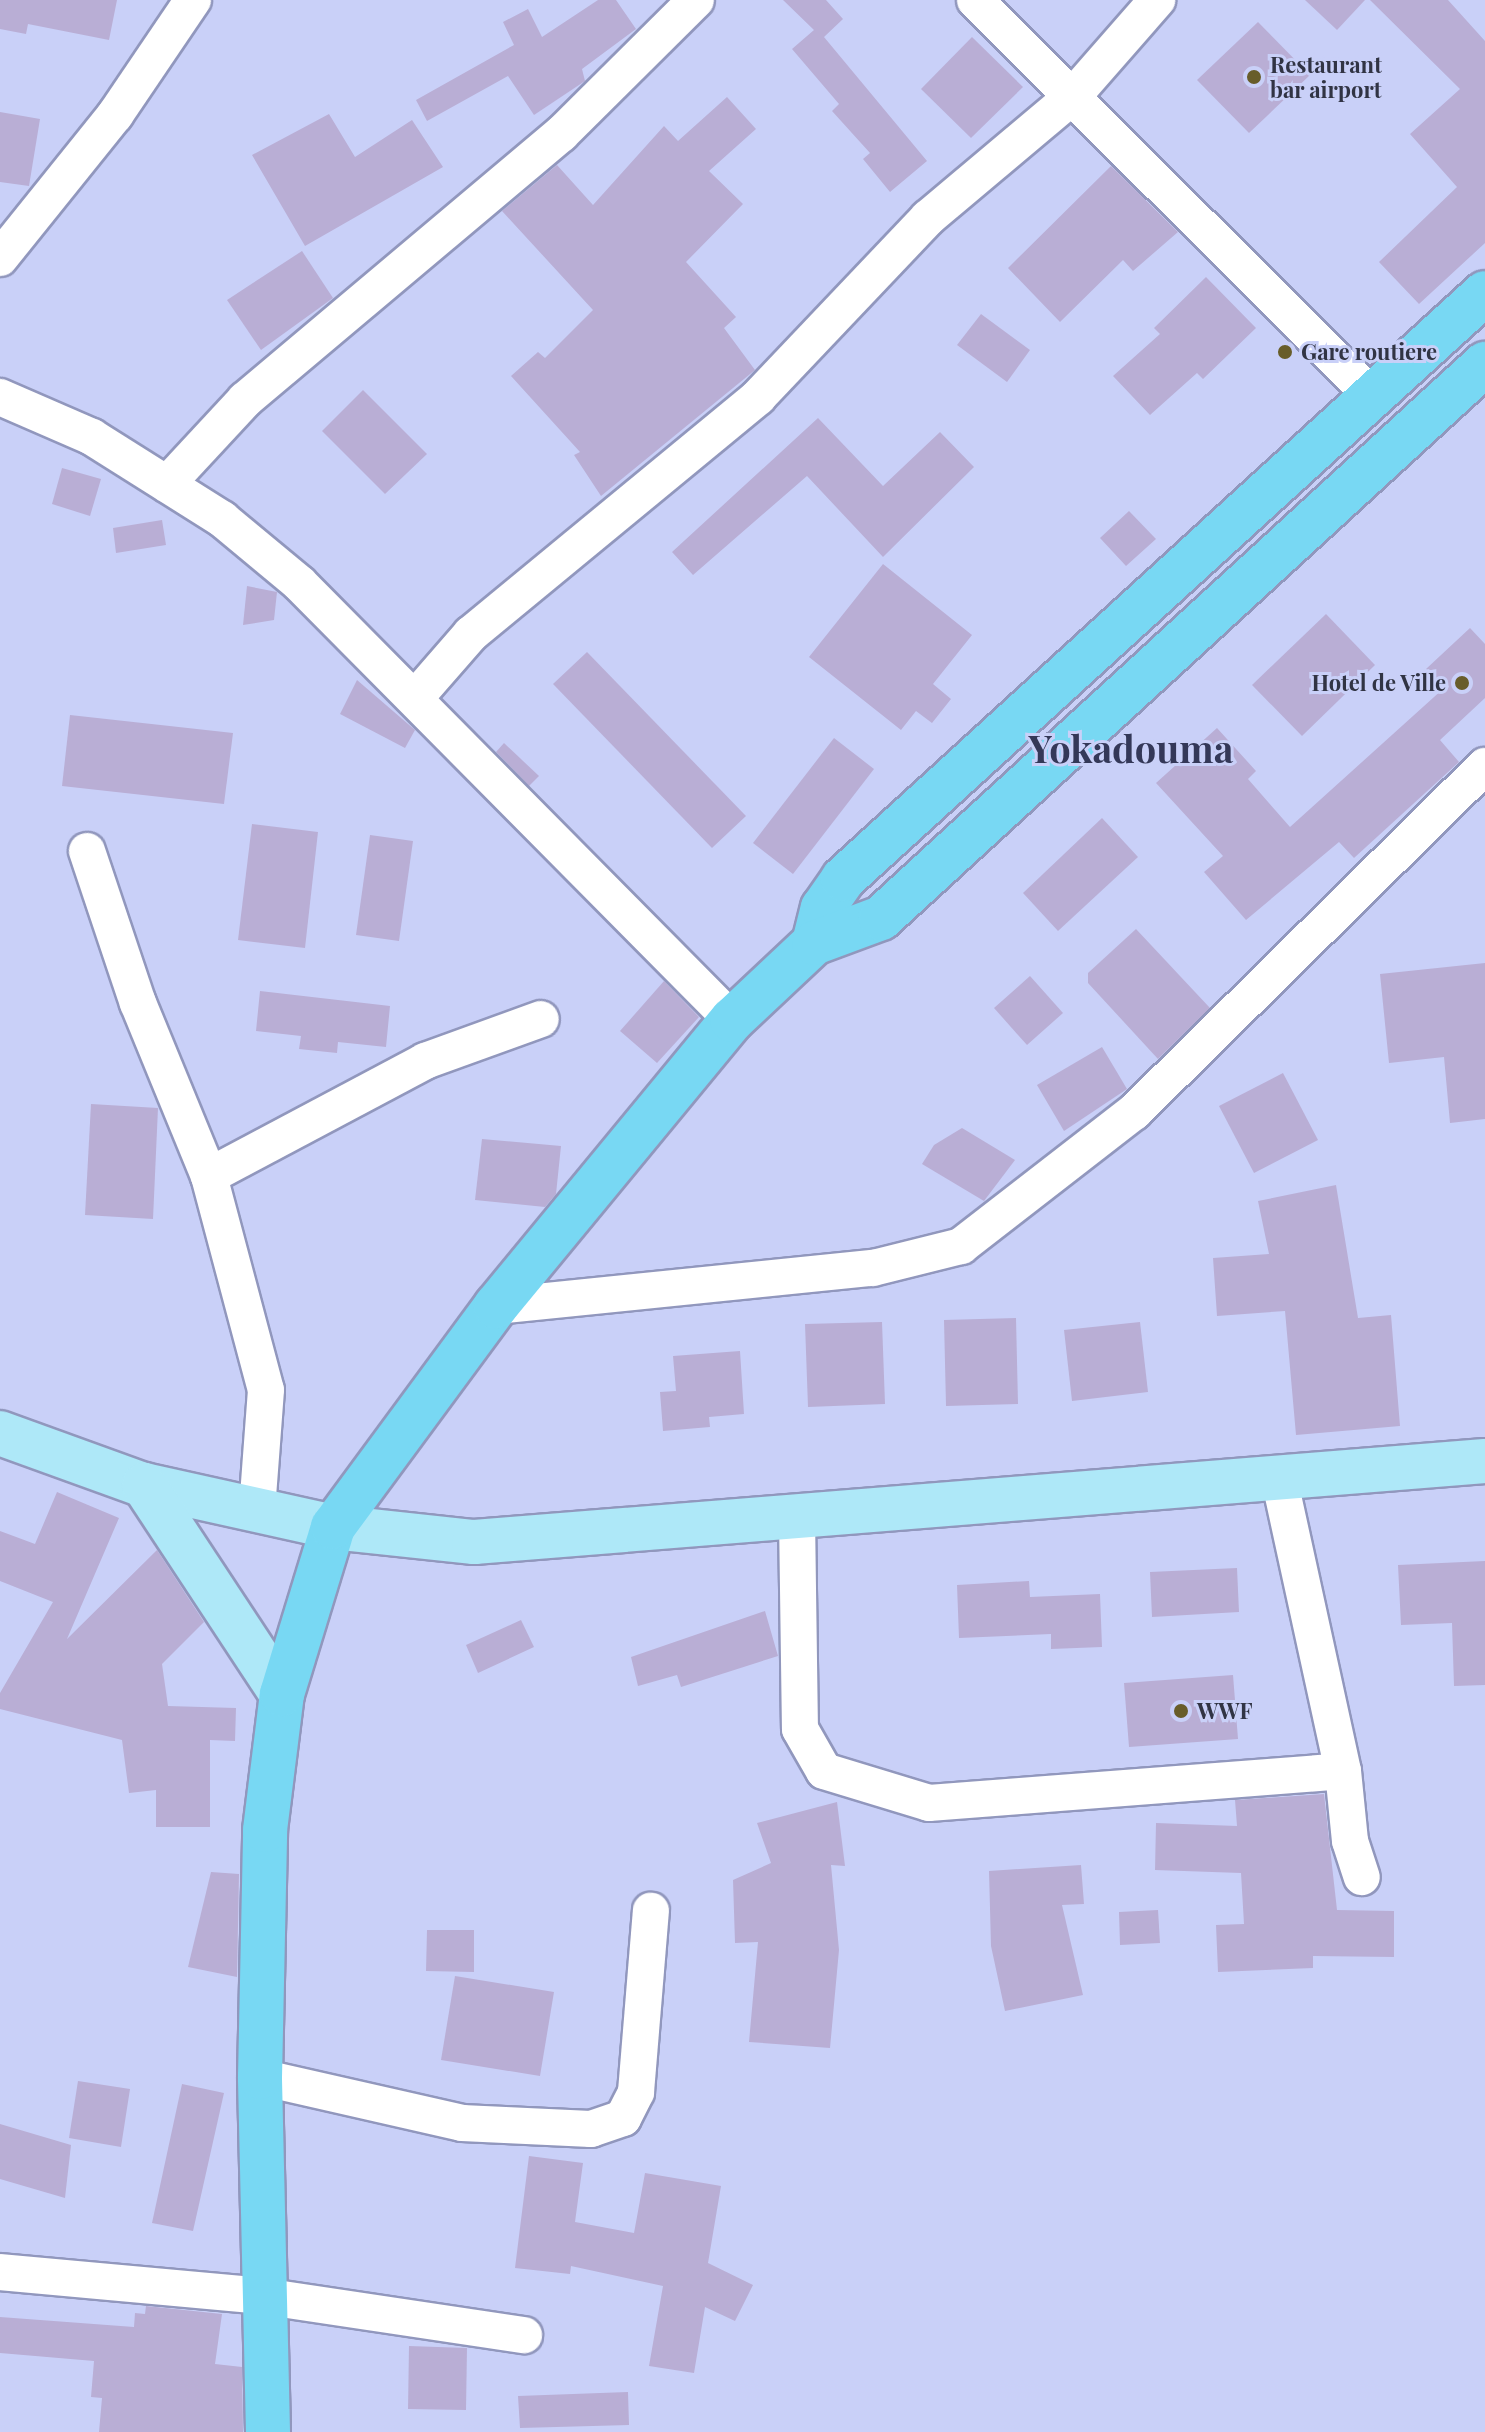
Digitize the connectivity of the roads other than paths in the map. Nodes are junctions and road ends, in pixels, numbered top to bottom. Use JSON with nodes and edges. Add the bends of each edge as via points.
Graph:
{"nodes":[{"id":1,"x":193,"y":0,"type":"edge"},
{"id":2,"x":696,"y":0,"type":"edge"},
{"id":3,"x":975,"y":0,"type":"edge"},
{"id":4,"x":1157,"y":0,"type":"edge"},
{"id":5,"x":1073,"y":96,"type":"junction"},
{"id":6,"x":0,"y":258,"type":"edge"},
{"id":7,"x":1485,"y":293,"type":"edge"},
{"id":8,"x":1485,"y":364,"type":"edge"},
{"id":9,"x":1371,"y":395,"type":"junction"},
{"id":10,"x":0,"y":397,"type":"edge"},
{"id":11,"x":167,"y":484,"type":"junction"},
{"id":12,"x":416,"y":697,"type":"junction"},
{"id":13,"x":1485,"y":766,"type":"edge"},
{"id":14,"x":87,"y":851,"type":"dead end"},
{"id":15,"x":814,"y":943,"type":"junction"},
{"id":16,"x":541,"y":1019,"type":"dead end"},
{"id":17,"x":732,"y":1020,"type":"junction"},
{"id":18,"x":209,"y":1176,"type":"junction"},
{"id":19,"x":496,"y":1306,"type":"junction"},
{"id":20,"x":0,"y":1433,"type":"edge"},
{"id":21,"x":1485,"y":1461,"type":"edge"},
{"id":22,"x":1279,"y":1478,"type":"junction"},
{"id":23,"x":144,"y":1485,"type":"junction"},
{"id":24,"x":257,"y":1511,"type":"junction"},
{"id":25,"x":797,"y":1517,"type":"junction"},
{"id":26,"x":333,"y":1527,"type":"junction"},
{"id":27,"x":282,"y":1694,"type":"junction"},
{"id":28,"x":1343,"y":1771,"type":"junction"},
{"id":29,"x":1362,"y":1877,"type":"dead end"},
{"id":30,"x":651,"y":1911,"type":"dead end"},
{"id":31,"x":260,"y":2077,"type":"junction"},
{"id":32,"x":0,"y":2272,"type":"edge"},
{"id":33,"x":262,"y":2296,"type":"junction"},
{"id":34,"x":524,"y":2335,"type":"dead end"},
{"id":35,"x":268,"y":2432,"type":"edge"}],
"edges":[{"from":1,"to":6,"type":"street","via":[[115,115]]},
{"from":2,"to":11,"type":"street","via":[[561,134],[245,400]]},
{"from":3,"to":5,"type":"street"},
{"from":4,"to":5,"type":"street"},
{"from":5,"to":9,"type":"street"},
{"from":5,"to":12,"type":"street","via":[[928,218],[758,397],[471,634]]},
{"from":7,"to":9,"type":"highway"},
{"from":8,"to":15,"type":"highway","via":[[881,918]]},
{"from":9,"to":15,"type":"highway","via":[[843,879],[823,908]]},
{"from":10,"to":11,"type":"street","via":[[92,437]]},
{"from":11,"to":12,"type":"street","via":[[299,583]]},
{"from":12,"to":17,"type":"street"},
{"from":13,"to":19,"type":"street","via":[[1134,1112],[961,1246],[873,1268]]},
{"from":14,"to":18,"type":"street","via":[[138,1003]]},
{"from":15,"to":17,"type":"highway"},
{"from":16,"to":18,"type":"street","via":[[425,1061]]},
{"from":17,"to":19,"type":"highway"},
{"from":18,"to":24,"type":"street","via":[[266,1390]]},
{"from":19,"to":26,"type":"highway"},
{"from":20,"to":23,"type":"main road"},
{"from":21,"to":22,"type":"main road"},
{"from":22,"to":25,"type":"main road","via":[[1121,1485]]},
{"from":22,"to":28,"type":"street"},
{"from":23,"to":24,"type":"main road"},
{"from":23,"to":27,"type":"main road"},
{"from":24,"to":26,"type":"main road"},
{"from":25,"to":26,"type":"main road","via":[[474,1542]]},
{"from":25,"to":28,"type":"street","via":[[800,1729],[824,1771],[929,1803]]},
{"from":26,"to":27,"type":"highway"},
{"from":27,"to":31,"type":"highway","via":[[265,1830]]},
{"from":28,"to":29,"type":"street","via":[[1350,1841]]},
{"from":30,"to":31,"type":"street","via":[[636,2092],[623,2118],[591,2129],[462,2123]]},
{"from":31,"to":33,"type":"highway"},
{"from":32,"to":33,"type":"street"},
{"from":33,"to":34,"type":"street"},
{"from":33,"to":35,"type":"highway"}]}
